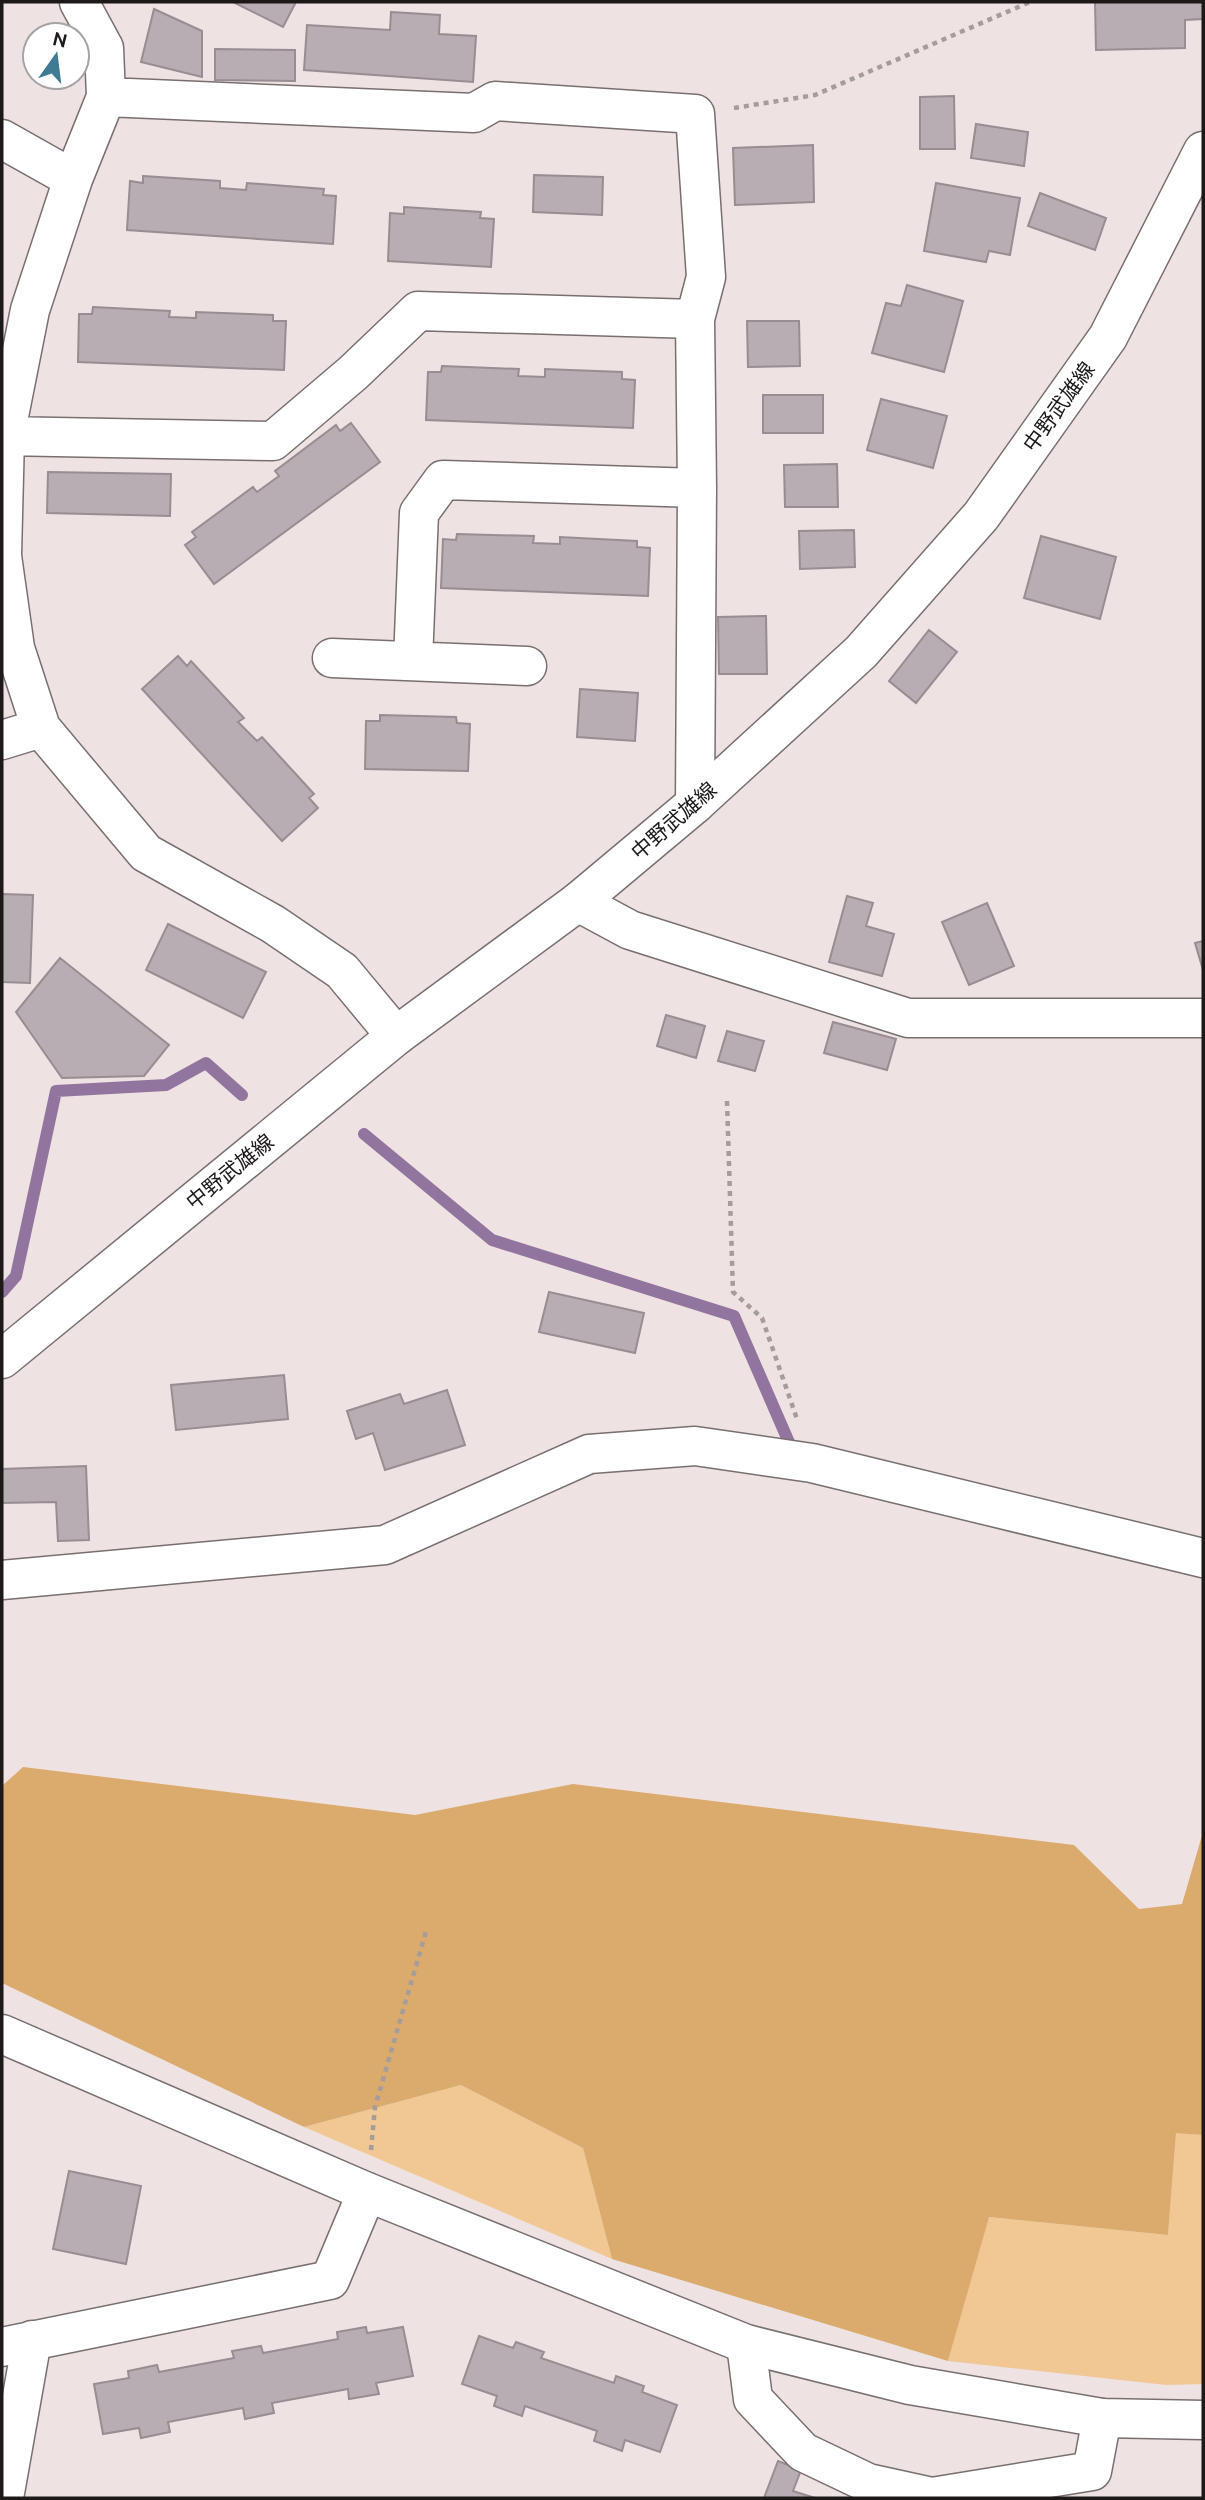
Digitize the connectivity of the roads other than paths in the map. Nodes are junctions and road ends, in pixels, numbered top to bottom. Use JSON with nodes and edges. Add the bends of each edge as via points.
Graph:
{"nodes":[{"id":1,"x":79,"y":2,"type":"edge"},
{"id":2,"x":106,"y":97,"type":"junction"},
{"id":3,"x":2,"y":139,"type":"edge"},
{"id":4,"x":1203,"y":151,"type":"edge"},
{"id":5,"x":73,"y":179,"type":"junction"},
{"id":6,"x":695,"y":319,"type":"junction"},
{"id":7,"x":3,"y":436,"type":"edge"},
{"id":8,"x":697,"y":488,"type":"junction"},
{"id":9,"x":2,"y":555,"type":"edge"},
{"id":10,"x":332,"y":658,"type":"dead end"},
{"id":11,"x":413,"y":661,"type":"junction"},
{"id":12,"x":527,"y":666,"type":"dead end"},
{"id":13,"x":41,"y":728,"type":"junction"},
{"id":14,"x":2,"y":740,"type":"edge"},
{"id":15,"x":695,"y":804,"type":"junction"},
{"id":16,"x":578,"y":902,"type":"junction"},
{"id":17,"x":1203,"y":1018,"type":"edge"},
{"id":18,"x":396,"y":1036,"type":"junction"},
{"id":19,"x":2,"y":1359,"type":"edge"},
{"id":20,"x":1203,"y":1558,"type":"edge"},
{"id":21,"x":2,"y":1580,"type":"edge"},
{"id":22,"x":2,"y":2034,"type":"edge"},
{"id":23,"x":367,"y":2192,"type":"junction"},
{"id":24,"x":17,"y":2344,"type":"edge"},
{"id":25,"x":746,"y":2344,"type":"junction"},
{"id":26,"x":1102,"y":2418,"type":"junction"},
{"id":27,"x":1203,"y":2420,"type":"edge"},
{"id":28,"x":1092,"y":2485,"type":"edge"},
{"id":29,"x":4,"y":2498,"type":"edge"},
{"id":30,"x":932,"y":2498,"type":"edge"}],
"edges":[{"from":1,"to":2,"type":"street","via":[[104,48]]},
{"from":2,"to":5,"type":"street"},
{"from":2,"to":6,"type":"street","via":[[474,113],[495,101],[695,114],[706,277]]},
{"from":3,"to":5,"type":"street"},
{"from":4,"to":15,"type":"street","name":"中野武雄線","via":[[1108,337],[981,516],[861,652]]},
{"from":5,"to":7,"type":"street","via":[[30,310]]},
{"from":6,"to":7,"type":"street","via":[[418,311],[273,441]]},
{"from":6,"to":8,"type":"street"},
{"from":7,"to":9,"type":"street"},
{"from":8,"to":11,"type":"street","via":[[443,480],[419,513]]},
{"from":8,"to":15,"type":"street"},
{"from":9,"to":13,"type":"street","via":[[15,648]]},
{"from":10,"to":11,"type":"street"},
{"from":11,"to":12,"type":"street"},
{"from":13,"to":14,"type":"street"},
{"from":13,"to":18,"type":"street","via":[[145,853],[273,925],[342,971]]},
{"from":15,"to":16,"type":"street","name":"中野武雄線"},
{"from":16,"to":17,"type":"street","via":[[630,930],[908,1017]]},
{"from":16,"to":18,"type":"street","name":"中野武雄線"},
{"from":18,"to":19,"type":"street","name":"中野武雄線"},
{"from":20,"to":21,"type":"street","via":[[812,1463],[695,1446],[589,1454],[385,1545]]},
{"from":22,"to":23,"type":"street"},
{"from":23,"to":24,"type":"street","via":[[330,2280]]},
{"from":23,"to":25,"type":"street"},
{"from":24,"to":29,"type":"street"},
{"from":25,"to":26,"type":"street","via":[[910,2385]]},
{"from":25,"to":30,"type":"street","via":[[752,2399],[803,2452],[868,2483]]},
{"from":26,"to":27,"type":"street"},
{"from":26,"to":28,"type":"street"},
{"from":28,"to":30,"type":"street"}]}
